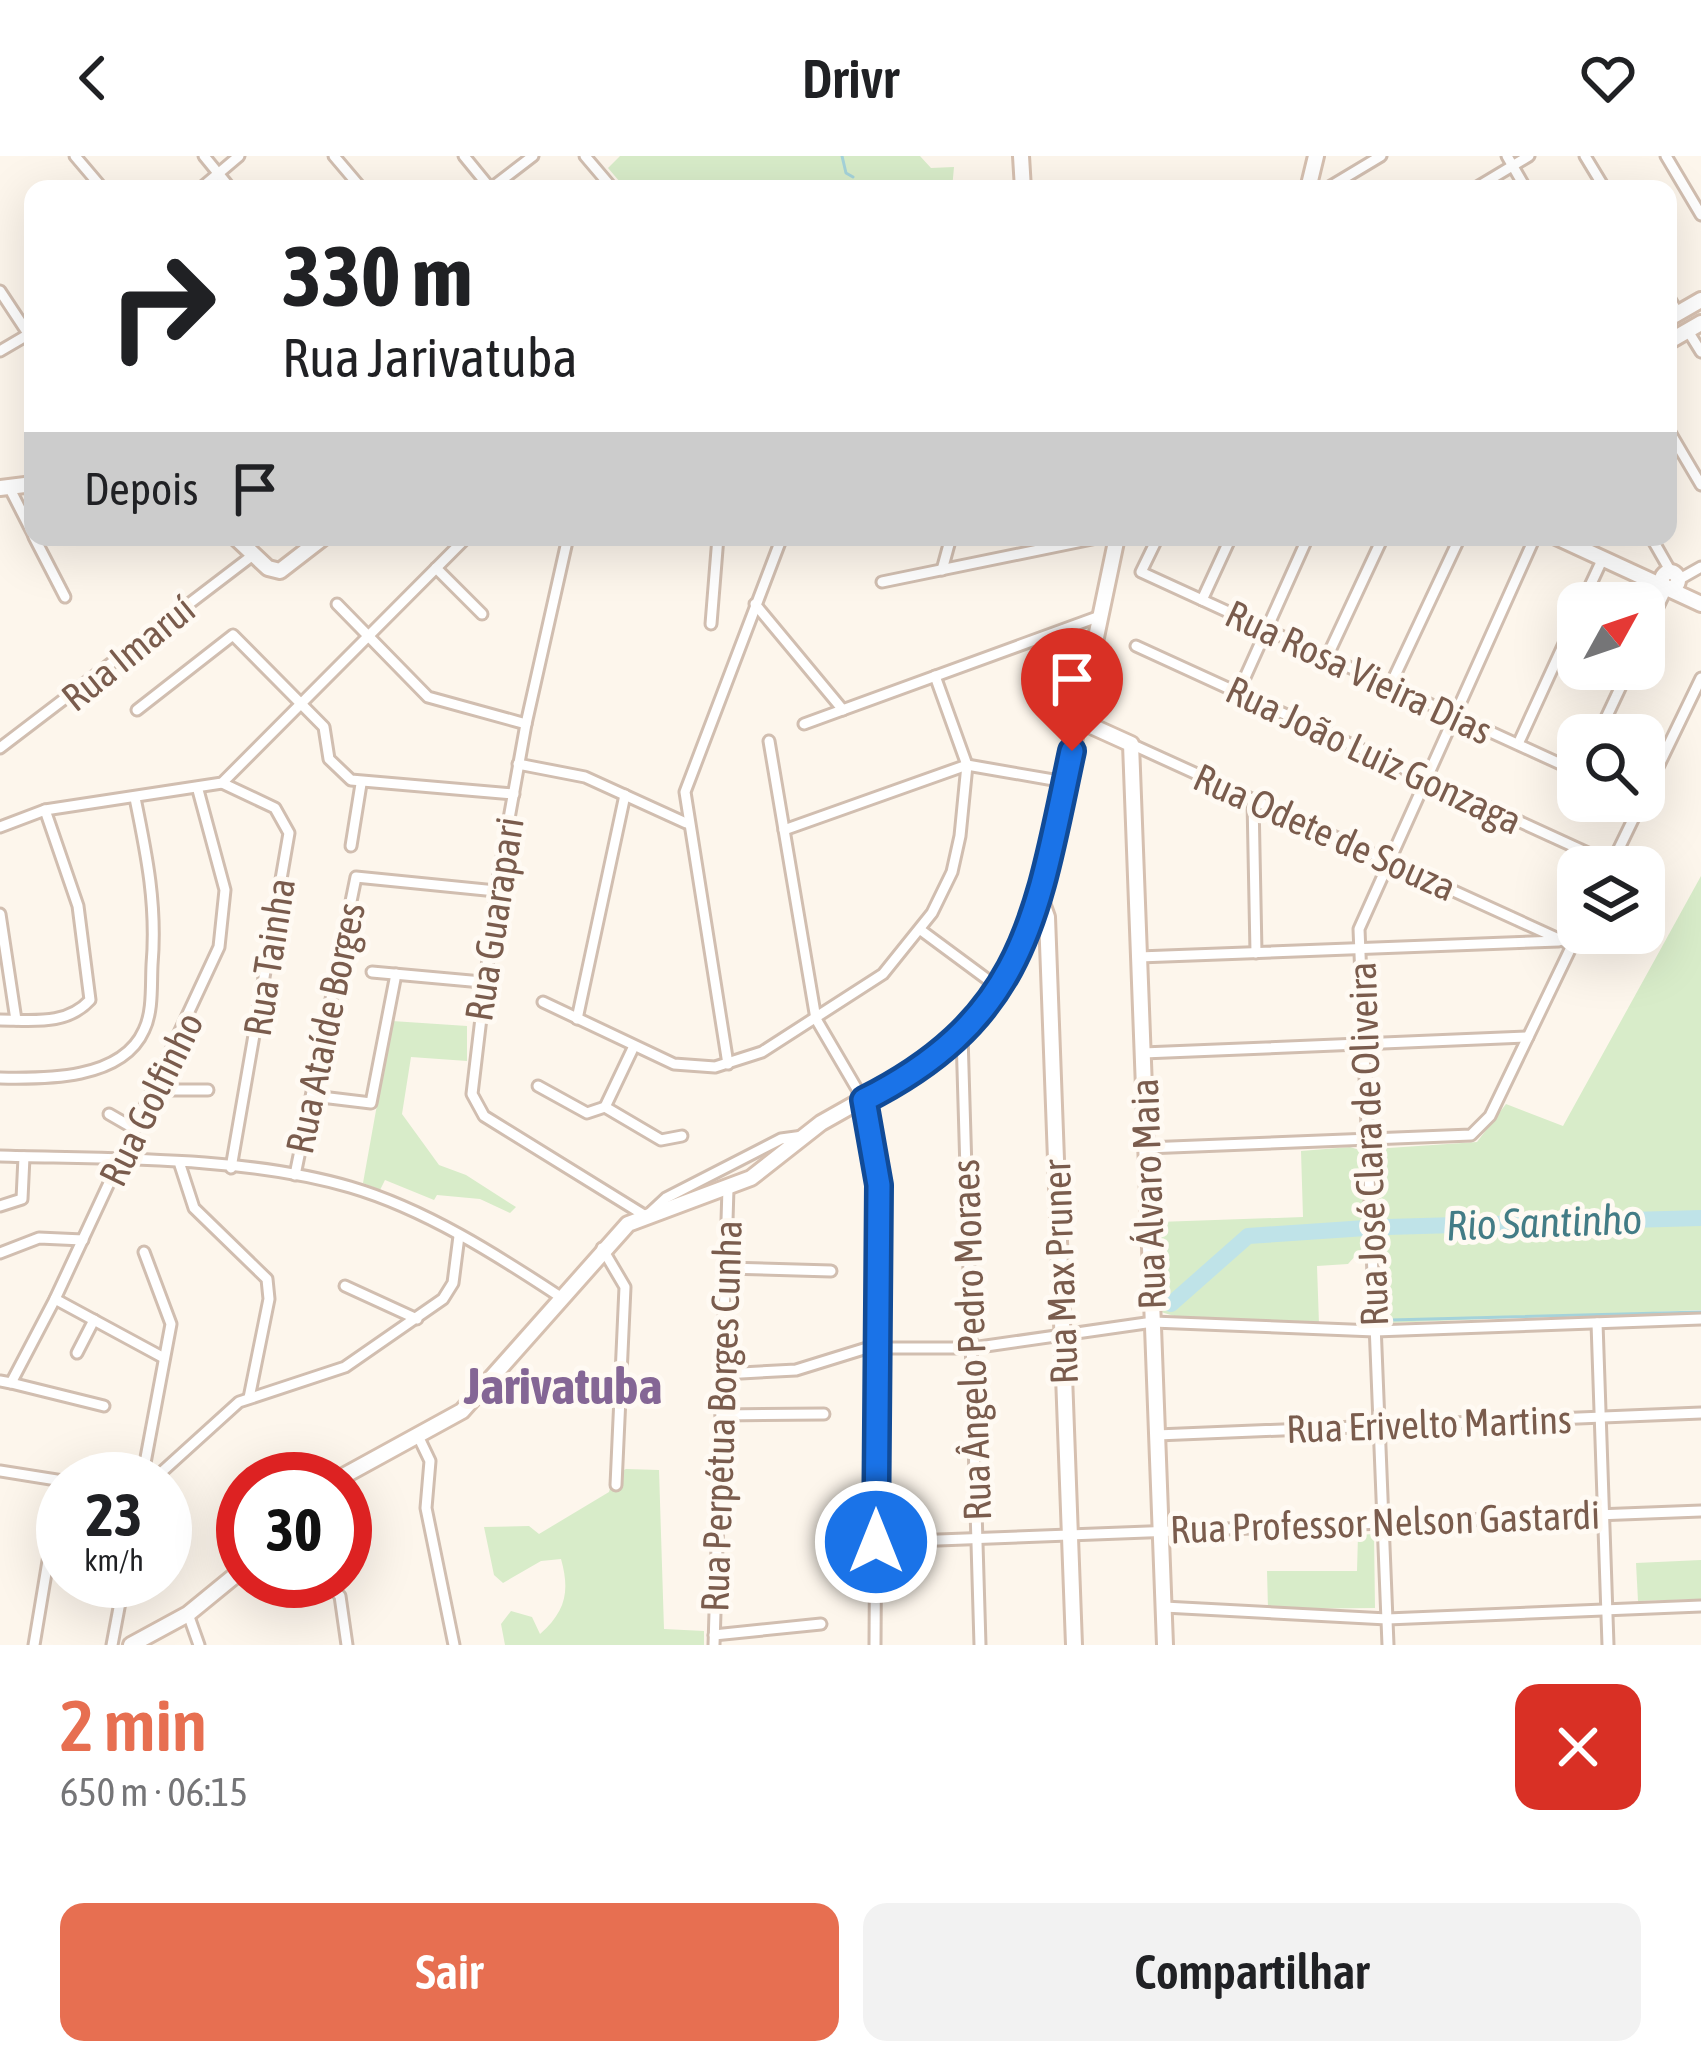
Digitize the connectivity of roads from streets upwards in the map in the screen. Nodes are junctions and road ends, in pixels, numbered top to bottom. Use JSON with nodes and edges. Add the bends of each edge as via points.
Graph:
{"nodes":[{"id":1,"x":75,"y":156,"type":"edge"},
{"id":2,"x":204,"y":156,"type":"edge"},
{"id":3,"x":239,"y":156,"type":"edge"},
{"id":4,"x":334,"y":156,"type":"edge"},
{"id":5,"x":464,"y":156,"type":"edge"},
{"id":6,"x":533,"y":156,"type":"edge"},
{"id":7,"x":585,"y":156,"type":"edge"},
{"id":8,"x":1298,"y":156,"type":"edge"},
{"id":9,"x":1381,"y":156,"type":"edge"},
{"id":10,"x":1529,"y":156,"type":"edge"},
{"id":11,"x":1666,"y":156,"type":"edge"},
{"id":12,"x":1315,"y":157,"type":"edge"},
{"id":13,"x":1510,"y":161,"type":"edge"},
{"id":14,"x":218,"y":173,"type":"junction"},
{"id":15,"x":95,"y":180,"type":"edge"},
{"id":16,"x":210,"y":180,"type":"edge"},
{"id":17,"x":224,"y":180,"type":"edge"},
{"id":18,"x":354,"y":180,"type":"edge"},
{"id":19,"x":484,"y":180,"type":"edge"},
{"id":20,"x":502,"y":180,"type":"edge"},
{"id":21,"x":605,"y":180,"type":"edge"},
{"id":22,"x":1341,"y":180,"type":"edge"},
{"id":23,"x":1486,"y":180,"type":"edge"},
{"id":24,"x":1701,"y":215,"type":"edge"},
{"id":25,"x":0,"y":291,"type":"edge"},
{"id":26,"x":24,"y":324,"type":"edge"},
{"id":27,"x":1695,"y":327,"type":"edge"},
{"id":28,"x":1701,"y":352,"type":"edge"},
{"id":29,"x":1677,"y":444,"type":"edge"},
{"id":30,"x":1701,"y":485,"type":"edge"},
{"id":31,"x":4,"y":488,"type":"edge"},
{"id":32,"x":24,"y":520,"type":"edge"},
{"id":33,"x":39,"y":546,"type":"edge"},
{"id":34,"x":244,"y":546,"type":"edge"},
{"id":35,"x":314,"y":546,"type":"edge"},
{"id":36,"x":458,"y":546,"type":"edge"},
{"id":37,"x":566,"y":546,"type":"edge"},
{"id":38,"x":717,"y":546,"type":"edge"},
{"id":39,"x":778,"y":546,"type":"edge"},
{"id":40,"x":949,"y":546,"type":"edge"},
{"id":41,"x":1058,"y":546,"type":"edge"},
{"id":42,"x":1116,"y":546,"type":"edge"},
{"id":43,"x":1153,"y":546,"type":"edge"},
{"id":44,"x":1227,"y":546,"type":"edge"},
{"id":45,"x":1304,"y":546,"type":"edge"},
{"id":46,"x":1380,"y":546,"type":"edge"},
{"id":47,"x":1456,"y":546,"type":"edge"},
{"id":48,"x":1531,"y":546,"type":"edge"},
{"id":49,"x":1581,"y":546,"type":"edge"},
{"id":50,"x":1655,"y":546,"type":"edge"},
{"id":51,"x":253,"y":555,"type":"junction"},
{"id":52,"x":1603,"y":559,"type":"junction"},
{"id":53,"x":1701,"y":567,"type":"edge"},
{"id":54,"x":436,"y":568,"type":"junction"},
{"id":55,"x":942,"y":570,"type":"junction"},
{"id":56,"x":1670,"y":578,"type":"junction"},
{"id":57,"x":882,"y":582,"type":"dead end"},
{"id":58,"x":1592,"y":582,"type":"edge"},
{"id":59,"x":1665,"y":589,"type":"edge"},
{"id":60,"x":65,"y":597,"type":"dead end"},
{"id":61,"x":1202,"y":601,"type":"junction"},
{"id":62,"x":1695,"y":601,"type":"edge"},
{"id":63,"x":337,"y":604,"type":"dead end"},
{"id":64,"x":755,"y":604,"type":"junction"},
{"id":65,"x":482,"y":614,"type":"dead end"},
{"id":66,"x":1100,"y":616,"type":"junction"},
{"id":67,"x":711,"y":624,"type":"dead end"},
{"id":68,"x":1266,"y":630,"type":"junction"},
{"id":69,"x":368,"y":636,"type":"junction"},
{"id":70,"x":1136,"y":646,"type":"dead end"},
{"id":71,"x":1327,"y":657,"type":"junction"},
{"id":72,"x":1557,"y":659,"type":"edge"},
{"id":73,"x":935,"y":676,"type":"junction"},
{"id":74,"x":1701,"y":678,"type":"edge"},
{"id":75,"x":1390,"y":686,"type":"junction"},
{"id":76,"x":1238,"y":693,"type":"junction"},
{"id":77,"x":301,"y":704,"type":"junction"},
{"id":78,"x":136,"y":710,"type":"dead end"},
{"id":79,"x":843,"y":710,"type":"junction"},
{"id":80,"x":1454,"y":715,"type":"junction"},
{"id":81,"x":1078,"y":720,"type":"junction"},
{"id":82,"x":526,"y":724,"type":"junction"},
{"id":83,"x":804,"y":724,"type":"dead end"},
{"id":84,"x":769,"y":741,"type":"dead end"},
{"id":85,"x":1131,"y":744,"type":"junction"},
{"id":86,"x":1518,"y":745,"type":"junction"},
{"id":87,"x":0,"y":748,"type":"edge"},
{"id":88,"x":1665,"y":753,"type":"edge"},
{"id":89,"x":1557,"y":763,"type":"edge"},
{"id":90,"x":518,"y":764,"type":"junction"},
{"id":91,"x":968,"y":765,"type":"junction"},
{"id":92,"x":1426,"y":778,"type":"junction"},
{"id":93,"x":1065,"y":782,"type":"junction"},
{"id":94,"x":222,"y":783,"type":"junction"},
{"id":95,"x":361,"y":784,"type":"junction"},
{"id":96,"x":198,"y":790,"type":"junction"},
{"id":97,"x":514,"y":794,"type":"junction"},
{"id":98,"x":625,"y":794,"type":"junction"},
{"id":99,"x":135,"y":798,"type":"junction"},
{"id":100,"x":1253,"y":800,"type":"junction"},
{"id":101,"x":45,"y":810,"type":"junction"},
{"id":102,"x":686,"y":823,"type":"junction"},
{"id":103,"x":0,"y":826,"type":"edge"},
{"id":104,"x":784,"y":830,"type":"junction"},
{"id":105,"x":351,"y":846,"type":"dead end"},
{"id":106,"x":1571,"y":846,"type":"edge"},
{"id":107,"x":1389,"y":861,"type":"junction"},
{"id":108,"x":496,"y":891,"type":"junction"},
{"id":109,"x":1041,"y":900,"type":"junction"},
{"id":110,"x":0,"y":914,"type":"edge"},
{"id":111,"x":922,"y":931,"type":"junction"},
{"id":112,"x":1557,"y":938,"type":"edge"},
{"id":113,"x":1557,"y":943,"type":"edge"},
{"id":114,"x":1360,"y":949,"type":"junction"},
{"id":115,"x":1256,"y":952,"type":"junction"},
{"id":116,"x":1563,"y":954,"type":"edge"},
{"id":117,"x":1139,"y":957,"type":"junction"},
{"id":118,"x":372,"y":972,"type":"dead end"},
{"id":119,"x":396,"y":974,"type":"junction"},
{"id":120,"x":6,"y":977,"type":"edge"},
{"id":121,"x":482,"y":982,"type":"junction"},
{"id":122,"x":999,"y":988,"type":"junction"},
{"id":123,"x":543,"y":1002,"type":"dead end"},
{"id":124,"x":816,"y":1018,"type":"junction"},
{"id":125,"x":577,"y":1019,"type":"junction"},
{"id":126,"x":0,"y":1020,"type":"edge"},
{"id":127,"x":16,"y":1020,"type":"junction"},
{"id":128,"x":962,"y":1035,"type":"junction"},
{"id":129,"x":1528,"y":1037,"type":"junction"},
{"id":130,"x":1364,"y":1044,"type":"junction"},
{"id":131,"x":634,"y":1046,"type":"junction"},
{"id":132,"x":1143,"y":1053,"type":"junction"},
{"id":133,"x":728,"y":1064,"type":"junction"},
{"id":134,"x":0,"y":1078,"type":"edge"},
{"id":135,"x":538,"y":1086,"type":"dead end"},
{"id":136,"x":155,"y":1090,"type":"junction"},
{"id":137,"x":208,"y":1090,"type":"dead end"},
{"id":138,"x":313,"y":1096,"type":"junction"},
{"id":139,"x":864,"y":1100,"type":"junction"},
{"id":140,"x":605,"y":1107,"type":"junction"},
{"id":141,"x":109,"y":1114,"type":"dead end"},
{"id":142,"x":135,"y":1129,"type":"junction"},
{"id":143,"x":682,"y":1136,"type":"dead end"},
{"id":144,"x":803,"y":1136,"type":"junction"},
{"id":145,"x":1368,"y":1141,"type":"junction"},
{"id":146,"x":1146,"y":1148,"type":"junction"},
{"id":147,"x":0,"y":1156,"type":"edge"},
{"id":148,"x":24,"y":1157,"type":"junction"},
{"id":149,"x":120,"y":1161,"type":"junction"},
{"id":150,"x":180,"y":1165,"type":"junction"},
{"id":151,"x":231,"y":1168,"type":"junction"},
{"id":152,"x":295,"y":1175,"type":"junction"},
{"id":153,"x":728,"y":1188,"type":"junction"},
{"id":154,"x":0,"y":1207,"type":"edge"},
{"id":155,"x":647,"y":1213,"type":"junction"},
{"id":156,"x":459,"y":1236,"type":"junction"},
{"id":157,"x":83,"y":1240,"type":"junction"},
{"id":158,"x":602,"y":1248,"type":"junction"},
{"id":159,"x":144,"y":1252,"type":"dead end"},
{"id":160,"x":0,"y":1253,"type":"edge"},
{"id":161,"x":726,"y":1268,"type":"junction"},
{"id":162,"x":832,"y":1271,"type":"dead end"},
{"id":163,"x":345,"y":1286,"type":"dead end"},
{"id":164,"x":562,"y":1298,"type":"junction"},
{"id":165,"x":55,"y":1299,"type":"junction"},
{"id":166,"x":1701,"y":1318,"type":"edge"},
{"id":167,"x":417,"y":1319,"type":"junction"},
{"id":168,"x":94,"y":1320,"type":"junction"},
{"id":169,"x":1153,"y":1322,"type":"junction"},
{"id":170,"x":1597,"y":1322,"type":"junction"},
{"id":171,"x":1376,"y":1331,"type":"junction"},
{"id":172,"x":1063,"y":1335,"type":"junction"},
{"id":173,"x":878,"y":1347,"type":"junction"},
{"id":174,"x":972,"y":1348,"type":"junction"},
{"id":175,"x":77,"y":1353,"type":"dead end"},
{"id":176,"x":164,"y":1358,"type":"junction"},
{"id":177,"x":723,"y":1374,"type":"junction"},
{"id":178,"x":5,"y":1382,"type":"edge"},
{"id":179,"x":249,"y":1398,"type":"junction"},
{"id":180,"x":104,"y":1406,"type":"dead end"},
{"id":181,"x":1701,"y":1412,"type":"edge"},
{"id":182,"x":824,"y":1414,"type":"dead end"},
{"id":183,"x":721,"y":1415,"type":"junction"},
{"id":184,"x":1600,"y":1417,"type":"junction"},
{"id":185,"x":1379,"y":1426,"type":"junction"},
{"id":186,"x":1157,"y":1435,"type":"junction"},
{"id":187,"x":419,"y":1438,"type":"junction"},
{"id":188,"x":147,"y":1452,"type":"edge"},
{"id":189,"x":186,"y":1452,"type":"edge"},
{"id":190,"x":372,"y":1459,"type":"edge"},
{"id":191,"x":0,"y":1471,"type":"edge"},
{"id":192,"x":36,"y":1476,"type":"edge"},
{"id":193,"x":616,"y":1485,"type":"dead end"},
{"id":194,"x":1701,"y":1511,"type":"edge"},
{"id":195,"x":1604,"y":1514,"type":"junction"},
{"id":196,"x":1383,"y":1522,"type":"junction"},
{"id":197,"x":1161,"y":1531,"type":"junction"},
{"id":198,"x":1070,"y":1534,"type":"junction"},
{"id":199,"x":977,"y":1538,"type":"junction"},
{"id":200,"x":876,"y":1542,"type":"junction"},
{"id":201,"x":832,"y":1544,"type":"dead end"},
{"id":202,"x":216,"y":1595,"type":"edge"},
{"id":203,"x":1701,"y":1606,"type":"edge"},
{"id":204,"x":1163,"y":1607,"type":"junction"},
{"id":205,"x":40,"y":1608,"type":"edge"},
{"id":206,"x":119,"y":1608,"type":"edge"},
{"id":207,"x":341,"y":1608,"type":"edge"},
{"id":208,"x":1607,"y":1610,"type":"junction"},
{"id":209,"x":188,"y":1615,"type":"junction"},
{"id":210,"x":1387,"y":1619,"type":"junction"},
{"id":211,"x":820,"y":1624,"type":"dead end"},
{"id":212,"x":714,"y":1640,"type":"edge"},
{"id":213,"x":34,"y":1645,"type":"edge"},
{"id":214,"x":112,"y":1645,"type":"edge"},
{"id":215,"x":131,"y":1645,"type":"edge"},
{"id":216,"x":199,"y":1645,"type":"edge"},
{"id":217,"x":346,"y":1645,"type":"edge"},
{"id":218,"x":454,"y":1645,"type":"edge"},
{"id":219,"x":875,"y":1645,"type":"edge"},
{"id":220,"x":980,"y":1645,"type":"edge"},
{"id":221,"x":1074,"y":1645,"type":"edge"},
{"id":222,"x":1165,"y":1645,"type":"edge"},
{"id":223,"x":1388,"y":1645,"type":"edge"},
{"id":224,"x":1608,"y":1645,"type":"edge"}],
"edges":[{"from":1,"to":15,"type":"street"},
{"from":2,"to":14,"type":"street"},
{"from":3,"to":14,"type":"street"},
{"from":4,"to":18,"type":"street"},
{"from":5,"to":19,"type":"street"},
{"from":6,"to":20,"type":"street"},
{"from":7,"to":21,"type":"street"},
{"from":8,"to":12,"type":"street"},
{"from":9,"to":22,"type":"street"},
{"from":10,"to":13,"type":"street"},
{"from":11,"to":24,"type":"street"},
{"from":13,"to":23,"type":"street"},
{"from":14,"to":16,"type":"street"},
{"from":14,"to":17,"type":"street"},
{"from":25,"to":26,"type":"street"},
{"from":27,"to":28,"type":"street"},
{"from":29,"to":30,"type":"street"},
{"from":31,"to":32,"type":"street"},
{"from":33,"to":60,"type":"street"},
{"from":34,"to":51,"type":"street"},
{"from":35,"to":51,"type":"street","via":[[287,569],[268,568]]},
{"from":36,"to":54,"type":"street"},
{"from":37,"to":82,"type":"street","name":"Rua Guarapari"},
{"from":38,"to":67,"type":"street"},
{"from":39,"to":64,"type":"street"},
{"from":40,"to":55,"type":"street"},
{"from":41,"to":55,"type":"street"},
{"from":42,"to":66,"type":"street"},
{"from":43,"to":61,"type":"street","name":"Rua Rosa Vieira Dias","via":[[1141,572]]},
{"from":44,"to":61,"type":"street"},
{"from":45,"to":68,"type":"street"},
{"from":46,"to":71,"type":"street"},
{"from":47,"to":75,"type":"street"},
{"from":48,"to":80,"type":"street","name":"Rua José Clara de Oliveira"},
{"from":49,"to":52,"type":"street"},
{"from":50,"to":56,"type":"street"},
{"from":51,"to":87,"type":"street","name":"Rua Imaruí"},
{"from":52,"to":56,"type":"street"},
{"from":52,"to":58,"type":"street"},
{"from":53,"to":56,"type":"street"},
{"from":54,"to":65,"type":"street"},
{"from":54,"to":69,"type":"street"},
{"from":55,"to":57,"type":"street"},
{"from":56,"to":59,"type":"street"},
{"from":56,"to":62,"type":"street"},
{"from":61,"to":68,"type":"street","name":"Rua Rosa Vieira Dias"},
{"from":63,"to":69,"type":"street"},
{"from":64,"to":79,"type":"street"},
{"from":64,"to":102,"type":"street","via":[[689,770]]},
{"from":66,"to":73,"type":"street"},
{"from":66,"to":81,"type":"street"},
{"from":68,"to":71,"type":"street","name":"Rua Rosa Vieira Dias"},
{"from":68,"to":76,"type":"street"},
{"from":69,"to":77,"type":"street"},
{"from":69,"to":82,"type":"street","via":[[428,697]]},
{"from":70,"to":76,"type":"street","name":"Rua João Luiz Gonzaga"},
{"from":71,"to":75,"type":"street","name":"Rua Rosa Vieira Dias"},
{"from":72,"to":86,"type":"street"},
{"from":73,"to":79,"type":"street"},
{"from":73,"to":91,"type":"street"},
{"from":74,"to":88,"type":"street"},
{"from":75,"to":80,"type":"street","name":"Rua Rosa Vieira Dias"},
{"from":76,"to":92,"type":"street","name":"Rua João Luiz Gonzaga"},
{"from":77,"to":78,"type":"street","via":[[233,635]]},
{"from":77,"to":94,"type":"street"},
{"from":77,"to":95,"type":"street","via":[[324,728],[329,759]]},
{"from":79,"to":83,"type":"street"},
{"from":80,"to":86,"type":"street","name":"Rua Rosa Vieira Dias"},
{"from":80,"to":92,"type":"street","name":"Rua José Clara de Oliveira"},
{"from":81,"to":85,"type":"street","name":"Rua Odete de Souza"},
{"from":81,"to":93,"type":"street"},
{"from":82,"to":90,"type":"street","name":"Rua Guarapari"},
{"from":84,"to":104,"type":"street"},
{"from":85,"to":100,"type":"street","name":"Rua Odete de Souza"},
{"from":85,"to":117,"type":"street","name":"Rua Álvaro Maia"},
{"from":86,"to":89,"type":"street","name":"Rua Rosa Vieira Dias"},
{"from":90,"to":97,"type":"street","name":"Rua Guarapari"},
{"from":90,"to":98,"type":"street"},
{"from":91,"to":93,"type":"street"},
{"from":91,"to":104,"type":"street"},
{"from":91,"to":111,"type":"street","via":[[952,872]]},
{"from":92,"to":106,"type":"street","name":"Rua João Luiz Gonzaga"},
{"from":92,"to":107,"type":"street","name":"Rua José Clara de Oliveira"},
{"from":93,"to":109,"type":"street"},
{"from":94,"to":96,"type":"street"},
{"from":94,"to":151,"type":"street","name":"Rua Tainha","via":[[275,808],[289,833]]},
{"from":95,"to":97,"type":"street"},
{"from":95,"to":105,"type":"street"},
{"from":96,"to":99,"type":"street"},
{"from":96,"to":136,"type":"street","name":"Rua Golfinho","via":[[221,869],[225,917],[212,968]]},
{"from":97,"to":108,"type":"street","name":"Rua Guarapari"},
{"from":98,"to":102,"type":"street"},
{"from":98,"to":125,"type":"street"},
{"from":99,"to":101,"type":"street"},
{"from":99,"to":134,"type":"street","via":[[157,908],[144,1031],[118,1058],[82,1072]]},
{"from":100,"to":107,"type":"street","name":"Rua Odete de Souza"},
{"from":100,"to":115,"type":"street"},
{"from":101,"to":103,"type":"street"},
{"from":101,"to":127,"type":"street","via":[[74,888],[91,993],[64,1017]]},
{"from":102,"to":133,"type":"street"},
{"from":104,"to":124,"type":"street"},
{"from":107,"to":112,"type":"street","name":"Rua Odete de Souza"},
{"from":107,"to":114,"type":"street","name":"Rua José Clara de Oliveira","via":[[1359,929]]},
{"from":108,"to":121,"type":"street","name":"Rua Guarapari"},
{"from":108,"to":138,"type":"street","name":"Rua Ataíde Borges","via":[[356,878]]},
{"from":109,"to":122,"type":"street"},
{"from":109,"to":172,"type":"street","name":"Rua Max Pruner"},
{"from":110,"to":120,"type":"street"},
{"from":111,"to":122,"type":"street"},
{"from":111,"to":124,"type":"street","via":[[884,974]]},
{"from":113,"to":114,"type":"street"},
{"from":114,"to":115,"type":"street"},
{"from":114,"to":130,"type":"street","name":"Rua José Clara de Oliveira"},
{"from":115,"to":117,"type":"street"},
{"from":116,"to":129,"type":"street"},
{"from":117,"to":132,"type":"street","name":"Rua Álvaro Maia"},
{"from":118,"to":119,"type":"street"},
{"from":119,"to":121,"type":"street"},
{"from":119,"to":138,"type":"street","via":[[371,1103]]},
{"from":120,"to":127,"type":"street"},
{"from":121,"to":155,"type":"street","name":"Rua Guarapari","via":[[472,1086],[479,1111]]},
{"from":122,"to":128,"type":"street"},
{"from":123,"to":125,"type":"street"},
{"from":124,"to":133,"type":"street"},
{"from":124,"to":139,"type":"street"},
{"from":125,"to":131,"type":"street"},
{"from":126,"to":127,"type":"street"},
{"from":128,"to":139,"type":"street"},
{"from":128,"to":174,"type":"street","name":"Rua Ângelo Pedro Moraes"},
{"from":129,"to":130,"type":"street"},
{"from":129,"to":145,"type":"street","via":[[1479,1130],[1460,1138]]},
{"from":130,"to":132,"type":"street"},
{"from":130,"to":145,"type":"street","name":"Rua José Clara de Oliveira"},
{"from":131,"to":133,"type":"street","via":[[683,1066]]},
{"from":131,"to":140,"type":"street"},
{"from":132,"to":146,"type":"street","name":"Rua Álvaro Maia"},
{"from":135,"to":140,"type":"street","via":[[587,1113]]},
{"from":136,"to":137,"type":"street"},
{"from":136,"to":142,"type":"street","name":"Rua Golfinho"},
{"from":138,"to":152,"type":"street","name":"Rua Ataíde Borges"},
{"from":139,"to":144,"type":"street"},
{"from":139,"to":173,"type":"street","via":[[878,1166]]},
{"from":140,"to":143,"type":"street","via":[[661,1140]]},
{"from":141,"to":142,"type":"street"},
{"from":142,"to":149,"type":"street","name":"Rua Golfinho"},
{"from":144,"to":153,"type":"street","via":[[762,1172]]},
{"from":144,"to":155,"type":"street","via":[[781,1139]]},
{"from":145,"to":146,"type":"street"},
{"from":145,"to":171,"type":"street","name":"Rua José Clara de Oliveira"},
{"from":146,"to":169,"type":"street","name":"Rua Álvaro Maia"},
{"from":147,"to":148,"type":"street"},
{"from":148,"to":149,"type":"street"},
{"from":148,"to":154,"type":"street","via":[[22,1198]]},
{"from":149,"to":150,"type":"street"},
{"from":149,"to":157,"type":"street","name":"Rua Golfinho"},
{"from":150,"to":151,"type":"street"},
{"from":150,"to":179,"type":"street","via":[[194,1208],[267,1279]]},
{"from":151,"to":152,"type":"street"},
{"from":152,"to":156,"type":"street","via":[[366,1192]]},
{"from":153,"to":155,"type":"street"},
{"from":153,"to":161,"type":"street","name":"Rua Perpétua Borges Cunha"},
{"from":155,"to":158,"type":"street"},
{"from":156,"to":164,"type":"street"},
{"from":156,"to":167,"type":"street","via":[[451,1288]]},
{"from":157,"to":160,"type":"street","via":[[39,1238]]},
{"from":157,"to":165,"type":"street","name":"Rua Golfinho"},
{"from":158,"to":164,"type":"street"},
{"from":158,"to":193,"type":"street","via":[[625,1287]]},
{"from":159,"to":176,"type":"street","via":[[170,1314]]},
{"from":161,"to":162,"type":"street"},
{"from":161,"to":177,"type":"street","name":"Rua Perpétua Borges Cunha"},
{"from":163,"to":167,"type":"street"},
{"from":164,"to":187,"type":"street","via":[[472,1402]]},
{"from":165,"to":168,"type":"street"},
{"from":165,"to":178,"type":"street","name":"Rua Golfinho"},
{"from":166,"to":170,"type":"street"},
{"from":167,"to":179,"type":"street","via":[[345,1366]]},
{"from":168,"to":175,"type":"street"},
{"from":168,"to":176,"type":"street"},
{"from":169,"to":171,"type":"street"},
{"from":169,"to":172,"type":"street"},
{"from":169,"to":186,"type":"street","name":"Rua Álvaro Maia"},
{"from":170,"to":171,"type":"street"},
{"from":170,"to":184,"type":"street"},
{"from":171,"to":185,"type":"street","name":"Rua José Clara de Oliveira"},
{"from":172,"to":174,"type":"street"},
{"from":172,"to":198,"type":"street","name":"Rua Max Pruner"},
{"from":173,"to":174,"type":"street"},
{"from":173,"to":177,"type":"street","via":[[796,1370]]},
{"from":173,"to":200,"type":"street"},
{"from":174,"to":199,"type":"street","name":"Rua Ângelo Pedro Moraes"},
{"from":176,"to":188,"type":"street"},
{"from":177,"to":183,"type":"street","name":"Rua Perpétua Borges Cunha"},
{"from":178,"to":180,"type":"street"},
{"from":179,"to":189,"type":"street"},
{"from":181,"to":184,"type":"street","name":"Rua Erivelto Martins"},
{"from":182,"to":183,"type":"street"},
{"from":183,"to":212,"type":"street","name":"Rua Perpétua Borges Cunha"},
{"from":184,"to":185,"type":"street","name":"Rua Erivelto Martins"},
{"from":184,"to":195,"type":"street"},
{"from":185,"to":186,"type":"street","name":"Rua Erivelto Martins"},
{"from":185,"to":196,"type":"street","name":"Rua José Clara de Oliveira"},
{"from":186,"to":197,"type":"street","name":"Rua Álvaro Maia"},
{"from":187,"to":190,"type":"street"},
{"from":187,"to":218,"type":"street","via":[[430,1461],[426,1508]]},
{"from":191,"to":192,"type":"street"},
{"from":194,"to":195,"type":"street","name":"Rua Professor Nelson Gastardi"},
{"from":195,"to":196,"type":"street","name":"Rua Professor Nelson Gastardi"},
{"from":195,"to":208,"type":"street"},
{"from":196,"to":197,"type":"street","name":"Rua Professor Nelson Gastardi"},
{"from":196,"to":210,"type":"street","name":"Rua José Clara de Oliveira"},
{"from":197,"to":198,"type":"street","name":"Rua Professor Nelson Gastardi"},
{"from":197,"to":204,"type":"street","name":"Rua Álvaro Maia"},
{"from":198,"to":199,"type":"street","name":"Rua Professor Nelson Gastardi"},
{"from":198,"to":221,"type":"street","name":"Rua Max Pruner"},
{"from":199,"to":200,"type":"street","name":"Rua Professor Nelson Gastardi"},
{"from":199,"to":220,"type":"street","name":"Rua Ângelo Pedro Moraes"},
{"from":200,"to":201,"type":"street","name":"Rua Professor Nelson Gastardi"},
{"from":200,"to":219,"type":"street"},
{"from":202,"to":209,"type":"street"},
{"from":203,"to":208,"type":"street"},
{"from":204,"to":210,"type":"street"},
{"from":204,"to":222,"type":"street","name":"Rua Álvaro Maia"},
{"from":205,"to":213,"type":"street"},
{"from":206,"to":214,"type":"street"},
{"from":207,"to":217,"type":"street"},
{"from":208,"to":210,"type":"street"},
{"from":208,"to":224,"type":"street"},
{"from":209,"to":215,"type":"street"},
{"from":209,"to":216,"type":"street"},
{"from":210,"to":223,"type":"street","name":"Rua José Clara de Oliveira"},
{"from":211,"to":212,"type":"street"}]}
